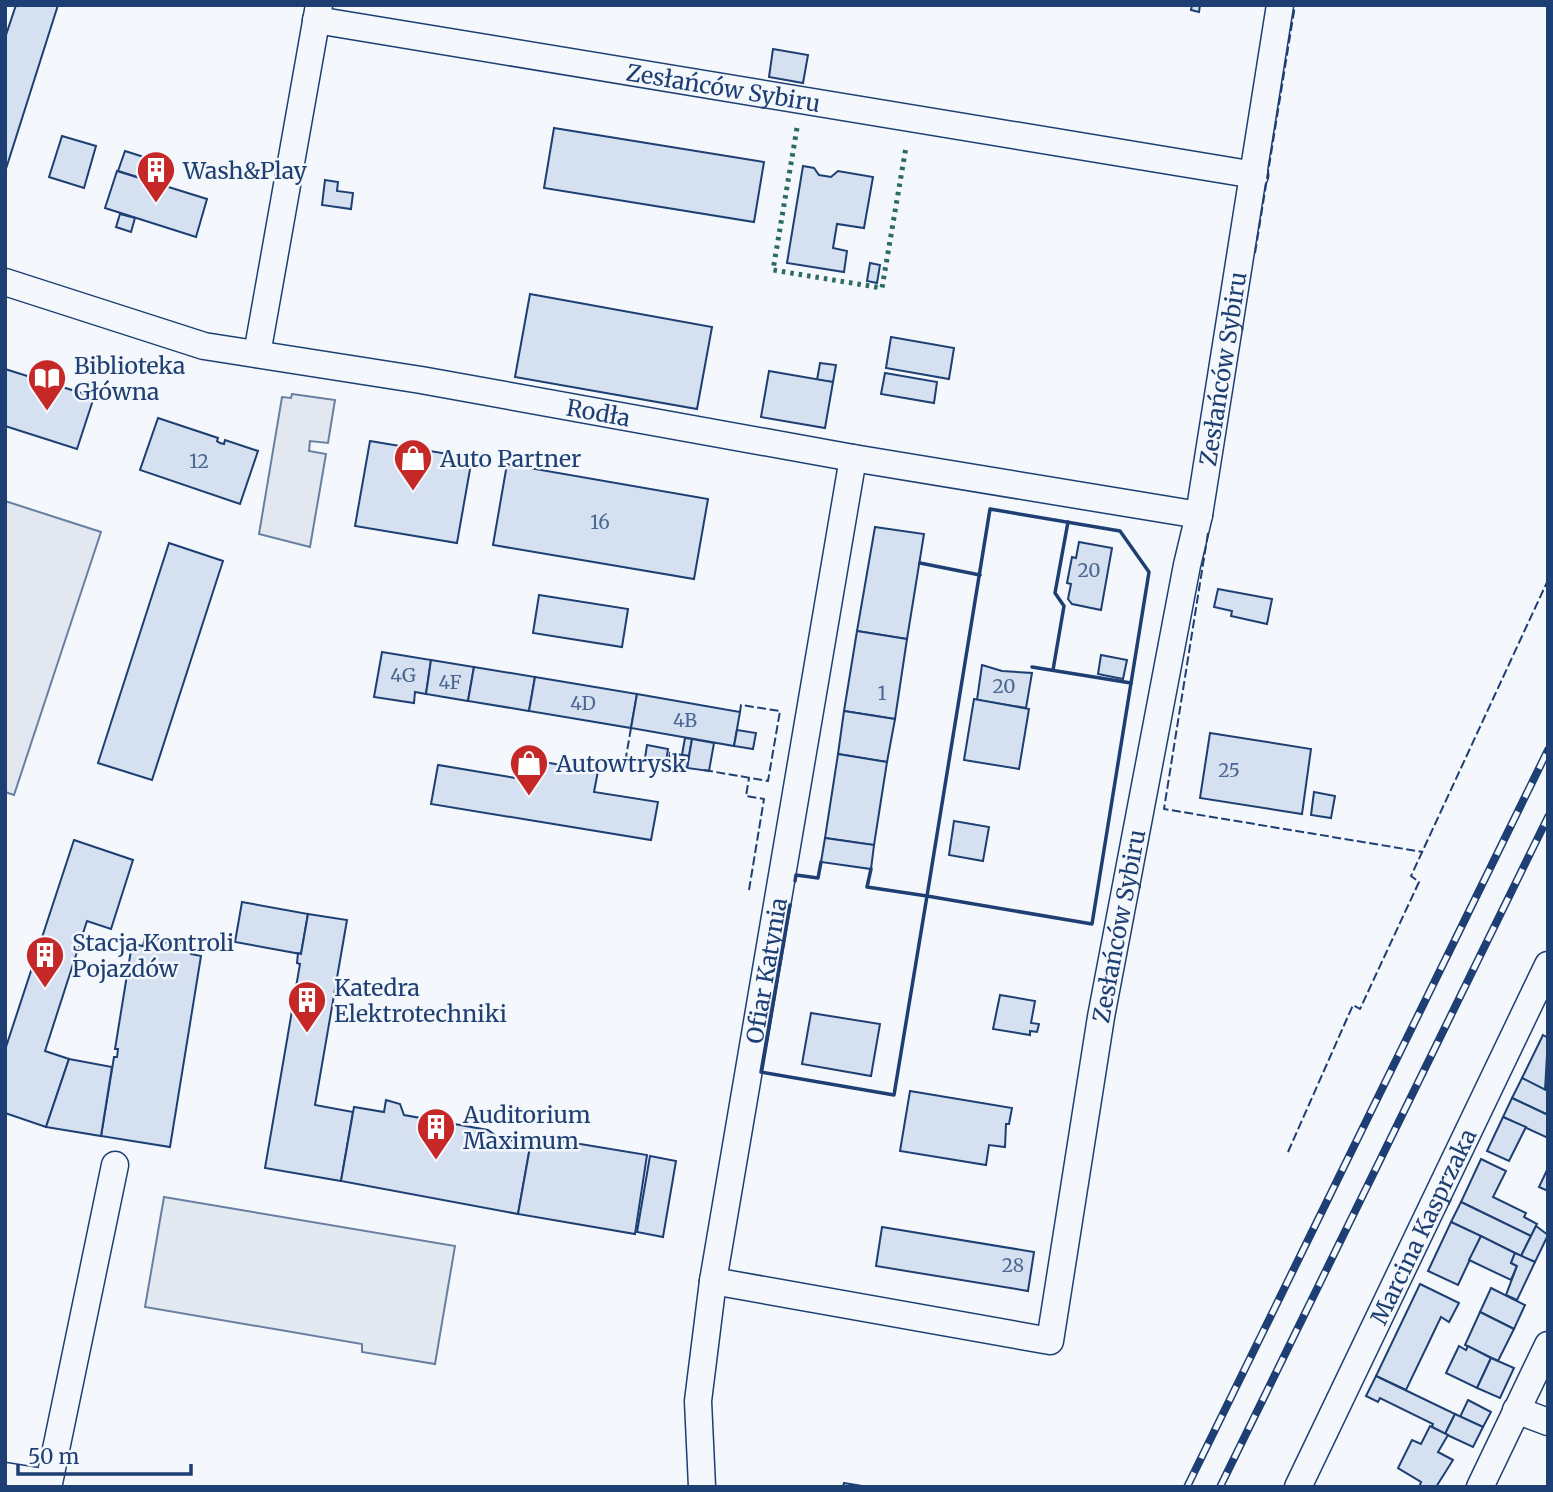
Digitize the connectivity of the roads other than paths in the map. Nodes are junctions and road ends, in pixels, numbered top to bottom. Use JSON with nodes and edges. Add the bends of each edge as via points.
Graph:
{"nodes":[{"id":1,"x":1280,"y":5,"type":"edge"},
{"id":2,"x":318,"y":13,"type":"edge"},
{"id":3,"x":1255,"y":175,"type":"junction"},
{"id":4,"x":5,"y":282,"type":"edge"},
{"id":5,"x":257,"y":354,"type":"junction"},
{"id":6,"x":853,"y":458,"type":"junction"},
{"id":7,"x":1199,"y":515,"type":"junction"},
{"id":8,"x":1548,"y":965,"type":"edge"},
{"id":9,"x":114,"y":1165,"type":"dead end"},
{"id":10,"x":713,"y":1281,"type":"junction"},
{"id":11,"x":1548,"y":1345,"type":"edge"},
{"id":12,"x":1516,"y":1410,"type":"junction"},
{"id":13,"x":1548,"y":1422,"type":"edge"},
{"id":14,"x":5,"y":1476,"type":"edge"},
{"id":15,"x":702,"y":1487,"type":"edge"},
{"id":16,"x":1298,"y":1487,"type":"edge"},
{"id":17,"x":1480,"y":1487,"type":"edge"}],
"edges":[{"from":1,"to":3,"type":"street","name":"Zesłańców Sybiru"},
{"from":2,"to":3,"type":"street","name":"Zesłańców Sybiru"},
{"from":2,"to":5,"type":"street","name":"Zesłańców Sybiru"},
{"from":3,"to":7,"type":"street","name":"Zesłańców Sybiru"},
{"from":4,"to":5,"type":"street","name":"Rodła","via":[[204,346]]},
{"from":5,"to":6,"type":"street","name":"Rodła"},
{"from":6,"to":7,"type":"street","name":"Rodła"},
{"from":6,"to":10,"type":"street","name":"Ofiar Katynia"},
{"from":7,"to":10,"type":"street","name":"Zesłańców Sybiru","via":[[1101,1017],[1050,1341]]},
{"from":8,"to":16,"type":"street","name":"Marcina Kasprzaka"},
{"from":9,"to":14,"type":"street","via":[[49,1483]]},
{"from":10,"to":15,"type":"street","name":"Ofiar Katynia","via":[[698,1401]]},
{"from":11,"to":12,"type":"street"},
{"from":12,"to":13,"type":"street"},
{"from":12,"to":17,"type":"street"}]}
